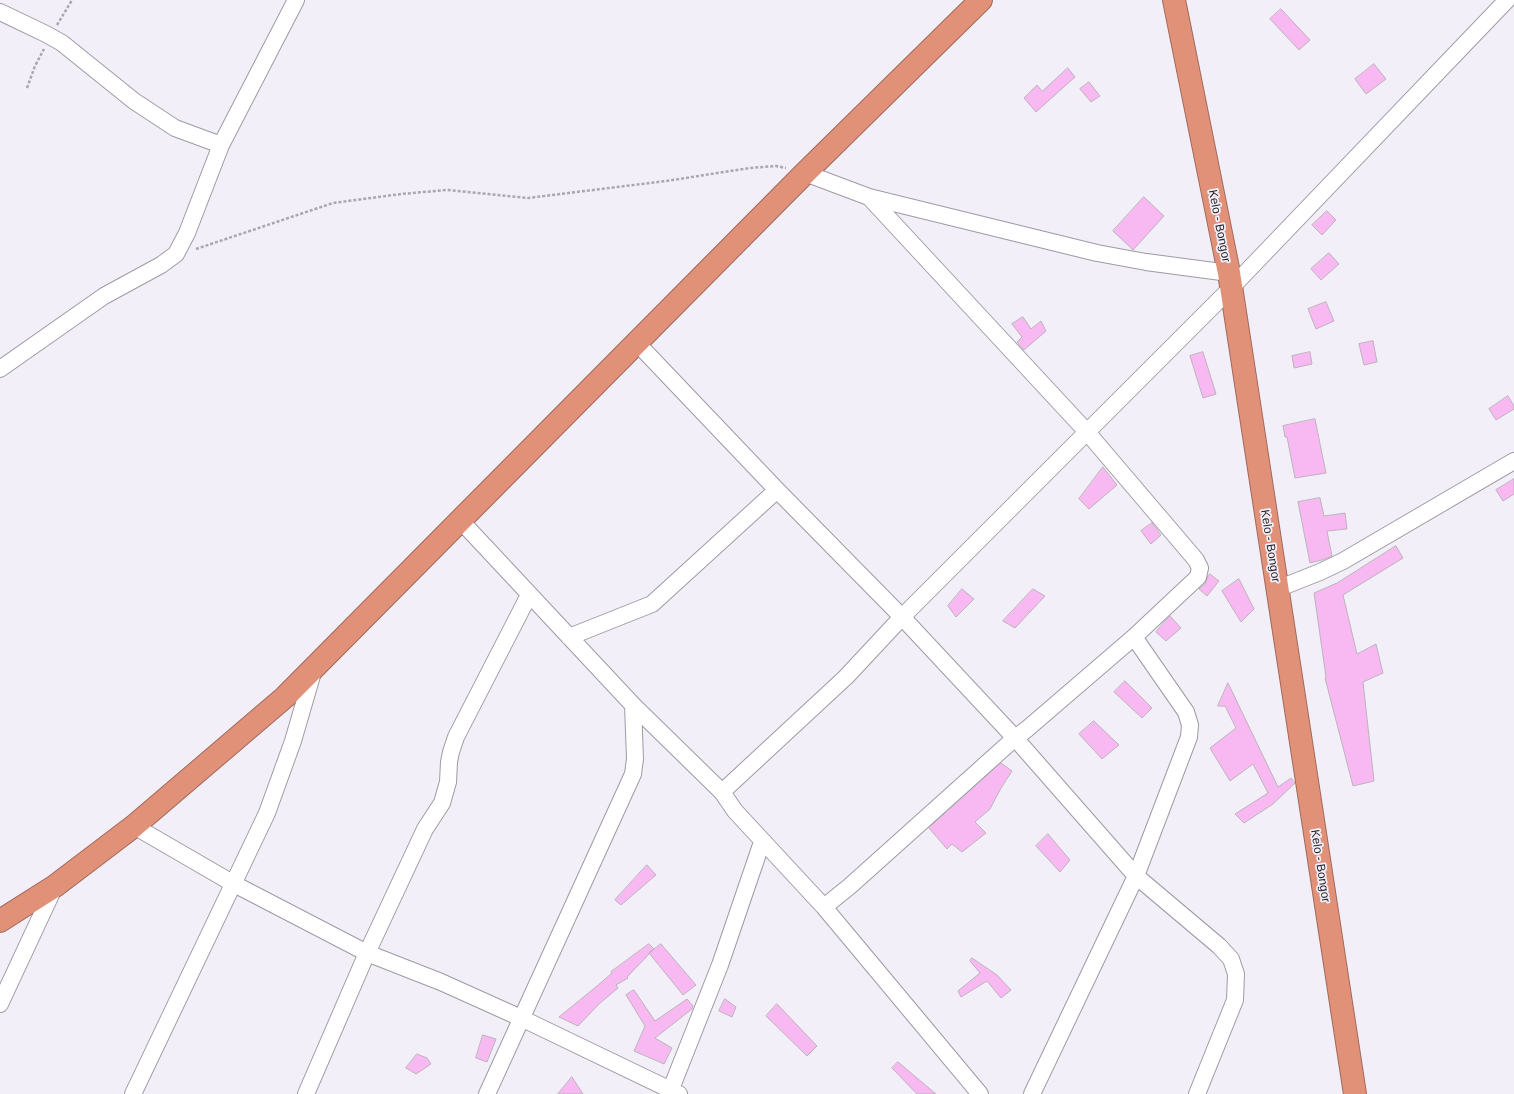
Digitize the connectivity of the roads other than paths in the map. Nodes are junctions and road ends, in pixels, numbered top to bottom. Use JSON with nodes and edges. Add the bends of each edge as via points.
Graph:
{"nodes":[{"id":1,"x":296,"y":0,"type":"edge"},
{"id":2,"x":981,"y":0,"type":"edge"},
{"id":3,"x":1174,"y":0,"type":"edge"},
{"id":4,"x":1507,"y":0,"type":"edge"},
{"id":5,"x":0,"y":12,"type":"edge"},
{"id":6,"x":221,"y":145,"type":"junction"},
{"id":7,"x":805,"y":173,"type":"junction"},
{"id":8,"x":869,"y":197,"type":"junction"},
{"id":9,"x":1230,"y":281,"type":"junction"},
{"id":10,"x":637,"y":343,"type":"junction"},
{"id":11,"x":0,"y":369,"type":"edge"},
{"id":12,"x":1087,"y":432,"type":"junction"},
{"id":13,"x":1514,"y":461,"type":"edge"},
{"id":14,"x":777,"y":490,"type":"junction"},
{"id":15,"x":461,"y":521,"type":"junction"},
{"id":16,"x":1277,"y":589,"type":"junction"},
{"id":17,"x":529,"y":595,"type":"junction"},
{"id":18,"x":902,"y":617,"type":"junction"},
{"id":19,"x":569,"y":637,"type":"junction"},
{"id":20,"x":1134,"y":637,"type":"junction"},
{"id":21,"x":315,"y":667,"type":"junction"},
{"id":22,"x":633,"y":705,"type":"junction"},
{"id":23,"x":1015,"y":738,"type":"junction"},
{"id":24,"x":722,"y":792,"type":"junction"},
{"id":25,"x":134,"y":826,"type":"junction"},
{"id":26,"x":762,"y":842,"type":"junction"},
{"id":27,"x":1136,"y":876,"type":"junction"},
{"id":28,"x":234,"y":884,"type":"junction"},
{"id":29,"x":55,"y":886,"type":"junction"},
{"id":30,"x":824,"y":908,"type":"junction"},
{"id":31,"x":0,"y":921,"type":"edge"},
{"id":32,"x":367,"y":953,"type":"junction"},
{"id":33,"x":0,"y":1004,"type":"edge"},
{"id":34,"x":522,"y":1018,"type":"junction"},
{"id":35,"x":672,"y":1093,"type":"edge"},
{"id":36,"x":133,"y":1094,"type":"edge"},
{"id":37,"x":306,"y":1094,"type":"edge"},
{"id":38,"x":487,"y":1094,"type":"edge"},
{"id":39,"x":980,"y":1094,"type":"edge"},
{"id":40,"x":1032,"y":1094,"type":"edge"},
{"id":41,"x":1197,"y":1094,"type":"edge"},
{"id":42,"x":1355,"y":1094,"type":"edge"}],
"edges":[{"from":1,"to":6,"type":"street"},
{"from":2,"to":7,"type":"highway"},
{"from":3,"to":9,"type":"highway","name":"Kelo - Bongor"},
{"from":4,"to":9,"type":"street"},
{"from":5,"to":6,"type":"street","via":[[62,43],[134,101],[175,128]]},
{"from":6,"to":11,"type":"street","via":[[187,233],[176,254],[104,296]]},
{"from":7,"to":8,"type":"street"},
{"from":7,"to":10,"type":"highway"},
{"from":8,"to":9,"type":"street","via":[[1096,253]]},
{"from":8,"to":12,"type":"street"},
{"from":9,"to":12,"type":"street"},
{"from":9,"to":16,"type":"highway","name":"Kelo - Bongor"},
{"from":10,"to":14,"type":"street"},
{"from":10,"to":15,"type":"highway"},
{"from":12,"to":18,"type":"street"},
{"from":12,"to":20,"type":"street","via":[[1196,560],[1200,568],[1198,577]]},
{"from":13,"to":16,"type":"street","via":[[1343,561]]},
{"from":14,"to":18,"type":"street"},
{"from":14,"to":19,"type":"street","via":[[652,604]]},
{"from":15,"to":17,"type":"street"},
{"from":15,"to":21,"type":"highway"},
{"from":16,"to":42,"type":"highway","name":"Kelo - Bongor"},
{"from":17,"to":19,"type":"street"},
{"from":17,"to":32,"type":"street","via":[[456,737],[442,803],[426,829]]},
{"from":18,"to":23,"type":"street"},
{"from":18,"to":24,"type":"street","via":[[846,677]]},
{"from":19,"to":22,"type":"street"},
{"from":20,"to":23,"type":"street"},
{"from":20,"to":27,"type":"street","via":[[1186,712],[1190,725],[1189,737]]},
{"from":21,"to":25,"type":"highway","via":[[284,697]]},
{"from":21,"to":28,"type":"street","via":[[293,741],[267,813]]},
{"from":22,"to":24,"type":"street"},
{"from":22,"to":34,"type":"street","via":[[633,774]]},
{"from":23,"to":27,"type":"street"},
{"from":23,"to":30,"type":"street"},
{"from":24,"to":26,"type":"street"},
{"from":25,"to":28,"type":"street"},
{"from":25,"to":29,"type":"highway"},
{"from":26,"to":30,"type":"street"},
{"from":26,"to":35,"type":"street"},
{"from":27,"to":40,"type":"street"},
{"from":27,"to":41,"type":"street","via":[[1219,946],[1231,959],[1236,974],[1235,1000]]},
{"from":28,"to":32,"type":"street"},
{"from":28,"to":36,"type":"street"},
{"from":29,"to":31,"type":"highway"},
{"from":29,"to":33,"type":"street"},
{"from":30,"to":39,"type":"street"},
{"from":32,"to":34,"type":"street"},
{"from":32,"to":37,"type":"street"},
{"from":34,"to":35,"type":"street"},
{"from":34,"to":38,"type":"street"}]}
